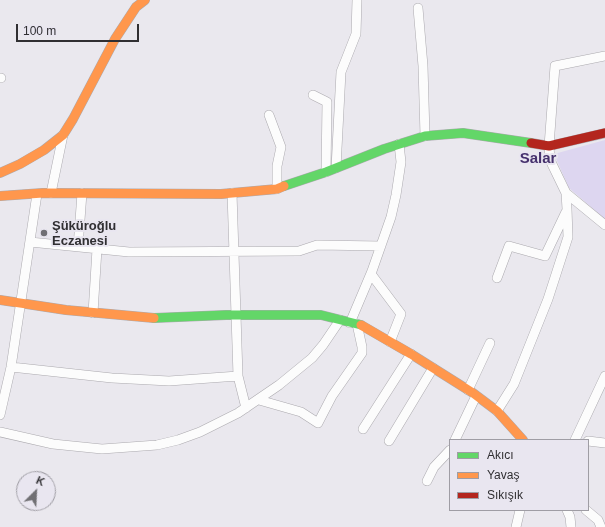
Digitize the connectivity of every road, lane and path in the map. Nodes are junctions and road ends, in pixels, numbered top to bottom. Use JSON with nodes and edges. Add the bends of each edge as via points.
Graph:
{"nodes":[{"id":1,"x":145,"y":0,"type":"edge"},
{"id":2,"x":357,"y":0,"type":"edge"},
{"id":3,"x":418,"y":8,"type":"dead end"},
{"id":4,"x":605,"y":56,"type":"edge"},
{"id":5,"x":313,"y":95,"type":"dead end"},
{"id":6,"x":269,"y":115,"type":"dead end"},
{"id":7,"x":605,"y":133,"type":"edge"},
{"id":8,"x":64,"y":135,"type":"junction"},
{"id":9,"x":425,"y":136,"type":"junction"},
{"id":10,"x":399,"y":144,"type":"junction"},
{"id":11,"x":549,"y":146,"type":"junction"},
{"id":12,"x":336,"y":168,"type":"junction"},
{"id":13,"x":326,"y":172,"type":"junction"},
{"id":14,"x":0,"y":173,"type":"edge"},
{"id":15,"x":277,"y":188,"type":"junction"},
{"id":16,"x":51,"y":193,"type":"junction"},
{"id":17,"x":82,"y":193,"type":"junction"},
{"id":18,"x":232,"y":193,"type":"junction"},
{"id":19,"x":566,"y":193,"type":"junction"},
{"id":20,"x":37,"y":194,"type":"junction"},
{"id":21,"x":0,"y":196,"type":"edge"},
{"id":22,"x":568,"y":209,"type":"junction"},
{"id":23,"x":605,"y":225,"type":"edge"},
{"id":24,"x":30,"y":242,"type":"junction"},
{"id":25,"x":381,"y":246,"type":"junction"},
{"id":26,"x":78,"y":247,"type":"junction"},
{"id":27,"x":97,"y":249,"type":"junction"},
{"id":28,"x":234,"y":252,"type":"junction"},
{"id":29,"x":371,"y":274,"type":"junction"},
{"id":30,"x":497,"y":278,"type":"dead end"},
{"id":31,"x":0,"y":300,"type":"edge"},
{"id":32,"x":22,"y":303,"type":"junction"},
{"id":33,"x":93,"y":313,"type":"junction"},
{"id":34,"x":237,"y":315,"type":"junction"},
{"id":35,"x":340,"y":320,"type":"junction"},
{"id":36,"x":353,"y":323,"type":"junction"},
{"id":37,"x":390,"y":342,"type":"junction"},
{"id":38,"x":490,"y":343,"type":"dead end"},
{"id":39,"x":411,"y":354,"type":"junction"},
{"id":40,"x":11,"y":367,"type":"junction"},
{"id":41,"x":434,"y":368,"type":"junction"},
{"id":42,"x":238,"y":376,"type":"junction"},
{"id":43,"x":605,"y":376,"type":"edge"},
{"id":44,"x":468,"y":390,"type":"junction"},
{"id":45,"x":476,"y":396,"type":"junction"},
{"id":46,"x":600,"y":397,"type":"edge"},
{"id":47,"x":259,"y":400,"type":"junction"},
{"id":48,"x":246,"y":408,"type":"junction"},
{"id":49,"x":497,"y":411,"type":"junction"},
{"id":50,"x":0,"y":415,"type":"edge"},
{"id":51,"x":363,"y":429,"type":"dead end"},
{"id":52,"x":0,"y":432,"type":"edge"},
{"id":53,"x":455,"y":439,"type":"edge"},
{"id":54,"x":522,"y":439,"type":"edge"},
{"id":55,"x":578,"y":439,"type":"edge"},
{"id":56,"x":390,"y":441,"type":"dead end"},
{"id":57,"x":589,"y":441,"type":"edge"},
{"id":58,"x":605,"y":443,"type":"edge"},
{"id":59,"x":449,"y":451,"type":"edge"},
{"id":60,"x":427,"y":481,"type":"dead end"},
{"id":61,"x":520,"y":511,"type":"edge"},
{"id":62,"x":567,"y":511,"type":"edge"},
{"id":63,"x":587,"y":511,"type":"edge"},
{"id":64,"x":516,"y":527,"type":"edge"},
{"id":65,"x":571,"y":527,"type":"edge"},
{"id":66,"x":601,"y":527,"type":"edge"}],
"edges":[{"from":1,"to":8,"type":"street","via":[[136,7],[115,39]]},
{"from":2,"to":12,"type":"street","via":[[356,34],[341,72]]},
{"from":3,"to":9,"type":"street"},
{"from":4,"to":11,"type":"street","via":[[555,66]]},
{"from":5,"to":13,"type":"street","via":[[327,102]]},
{"from":6,"to":15,"type":"street","via":[[281,147],[277,166]]},
{"from":7,"to":11,"type":"street"},
{"from":8,"to":14,"type":"street","via":[[44,150]]},
{"from":8,"to":16,"type":"street"},
{"from":9,"to":10,"type":"street"},
{"from":9,"to":11,"type":"street","via":[[463,133]]},
{"from":10,"to":12,"type":"street"},
{"from":10,"to":25,"type":"street","via":[[401,162],[396,195]]},
{"from":11,"to":19,"type":"street","via":[[550,160]]},
{"from":12,"to":13,"type":"street"},
{"from":13,"to":15,"type":"street"},
{"from":15,"to":18,"type":"street"},
{"from":16,"to":17,"type":"street"},
{"from":16,"to":20,"type":"street"},
{"from":17,"to":18,"type":"street"},
{"from":17,"to":26,"type":"street"},
{"from":18,"to":28,"type":"street"},
{"from":19,"to":22,"type":"street"},
{"from":19,"to":23,"type":"street"},
{"from":20,"to":21,"type":"street"},
{"from":20,"to":24,"type":"street"},
{"from":22,"to":30,"type":"street","via":[[545,256],[509,246]]},
{"from":22,"to":49,"type":"street","via":[[568,237],[548,299],[514,384]]},
{"from":24,"to":26,"type":"street"},
{"from":24,"to":32,"type":"street"},
{"from":25,"to":28,"type":"street","via":[[317,245],[299,251]]},
{"from":25,"to":29,"type":"street"},
{"from":26,"to":27,"type":"street"},
{"from":27,"to":28,"type":"street","via":[[128,252]]},
{"from":27,"to":33,"type":"street"},
{"from":28,"to":34,"type":"street"},
{"from":29,"to":36,"type":"street"},
{"from":29,"to":37,"type":"street","via":[[401,314]]},
{"from":31,"to":32,"type":"street"},
{"from":32,"to":33,"type":"street"},
{"from":32,"to":40,"type":"street"},
{"from":33,"to":34,"type":"street","via":[[160,319]]},
{"from":34,"to":35,"type":"street","via":[[321,315]]},
{"from":34,"to":42,"type":"street"},
{"from":35,"to":36,"type":"street"},
{"from":35,"to":47,"type":"street","via":[[312,358]]},
{"from":36,"to":37,"type":"street"},
{"from":36,"to":47,"type":"street","via":[[362,353],[332,396],[318,423],[301,412]]},
{"from":37,"to":39,"type":"street"},
{"from":38,"to":44,"type":"street"},
{"from":39,"to":41,"type":"street"},
{"from":39,"to":51,"type":"street"},
{"from":40,"to":42,"type":"street","via":[[168,381]]},
{"from":40,"to":50,"type":"street"},
{"from":41,"to":44,"type":"street"},
{"from":41,"to":56,"type":"street"},
{"from":42,"to":48,"type":"street"},
{"from":43,"to":46,"type":"street"},
{"from":44,"to":45,"type":"street"},
{"from":45,"to":49,"type":"street"},
{"from":45,"to":53,"type":"street"},
{"from":46,"to":55,"type":"street"},
{"from":47,"to":48,"type":"street"},
{"from":48,"to":52,"type":"street","via":[[200,432],[157,445],[102,449],[53,444]]},
{"from":49,"to":54,"type":"street"},
{"from":57,"to":58,"type":"street"},
{"from":59,"to":60,"type":"street","via":[[434,468]]},
{"from":61,"to":64,"type":"street"},
{"from":62,"to":65,"type":"street"},
{"from":63,"to":66,"type":"street","via":[[598,520]]}]}
